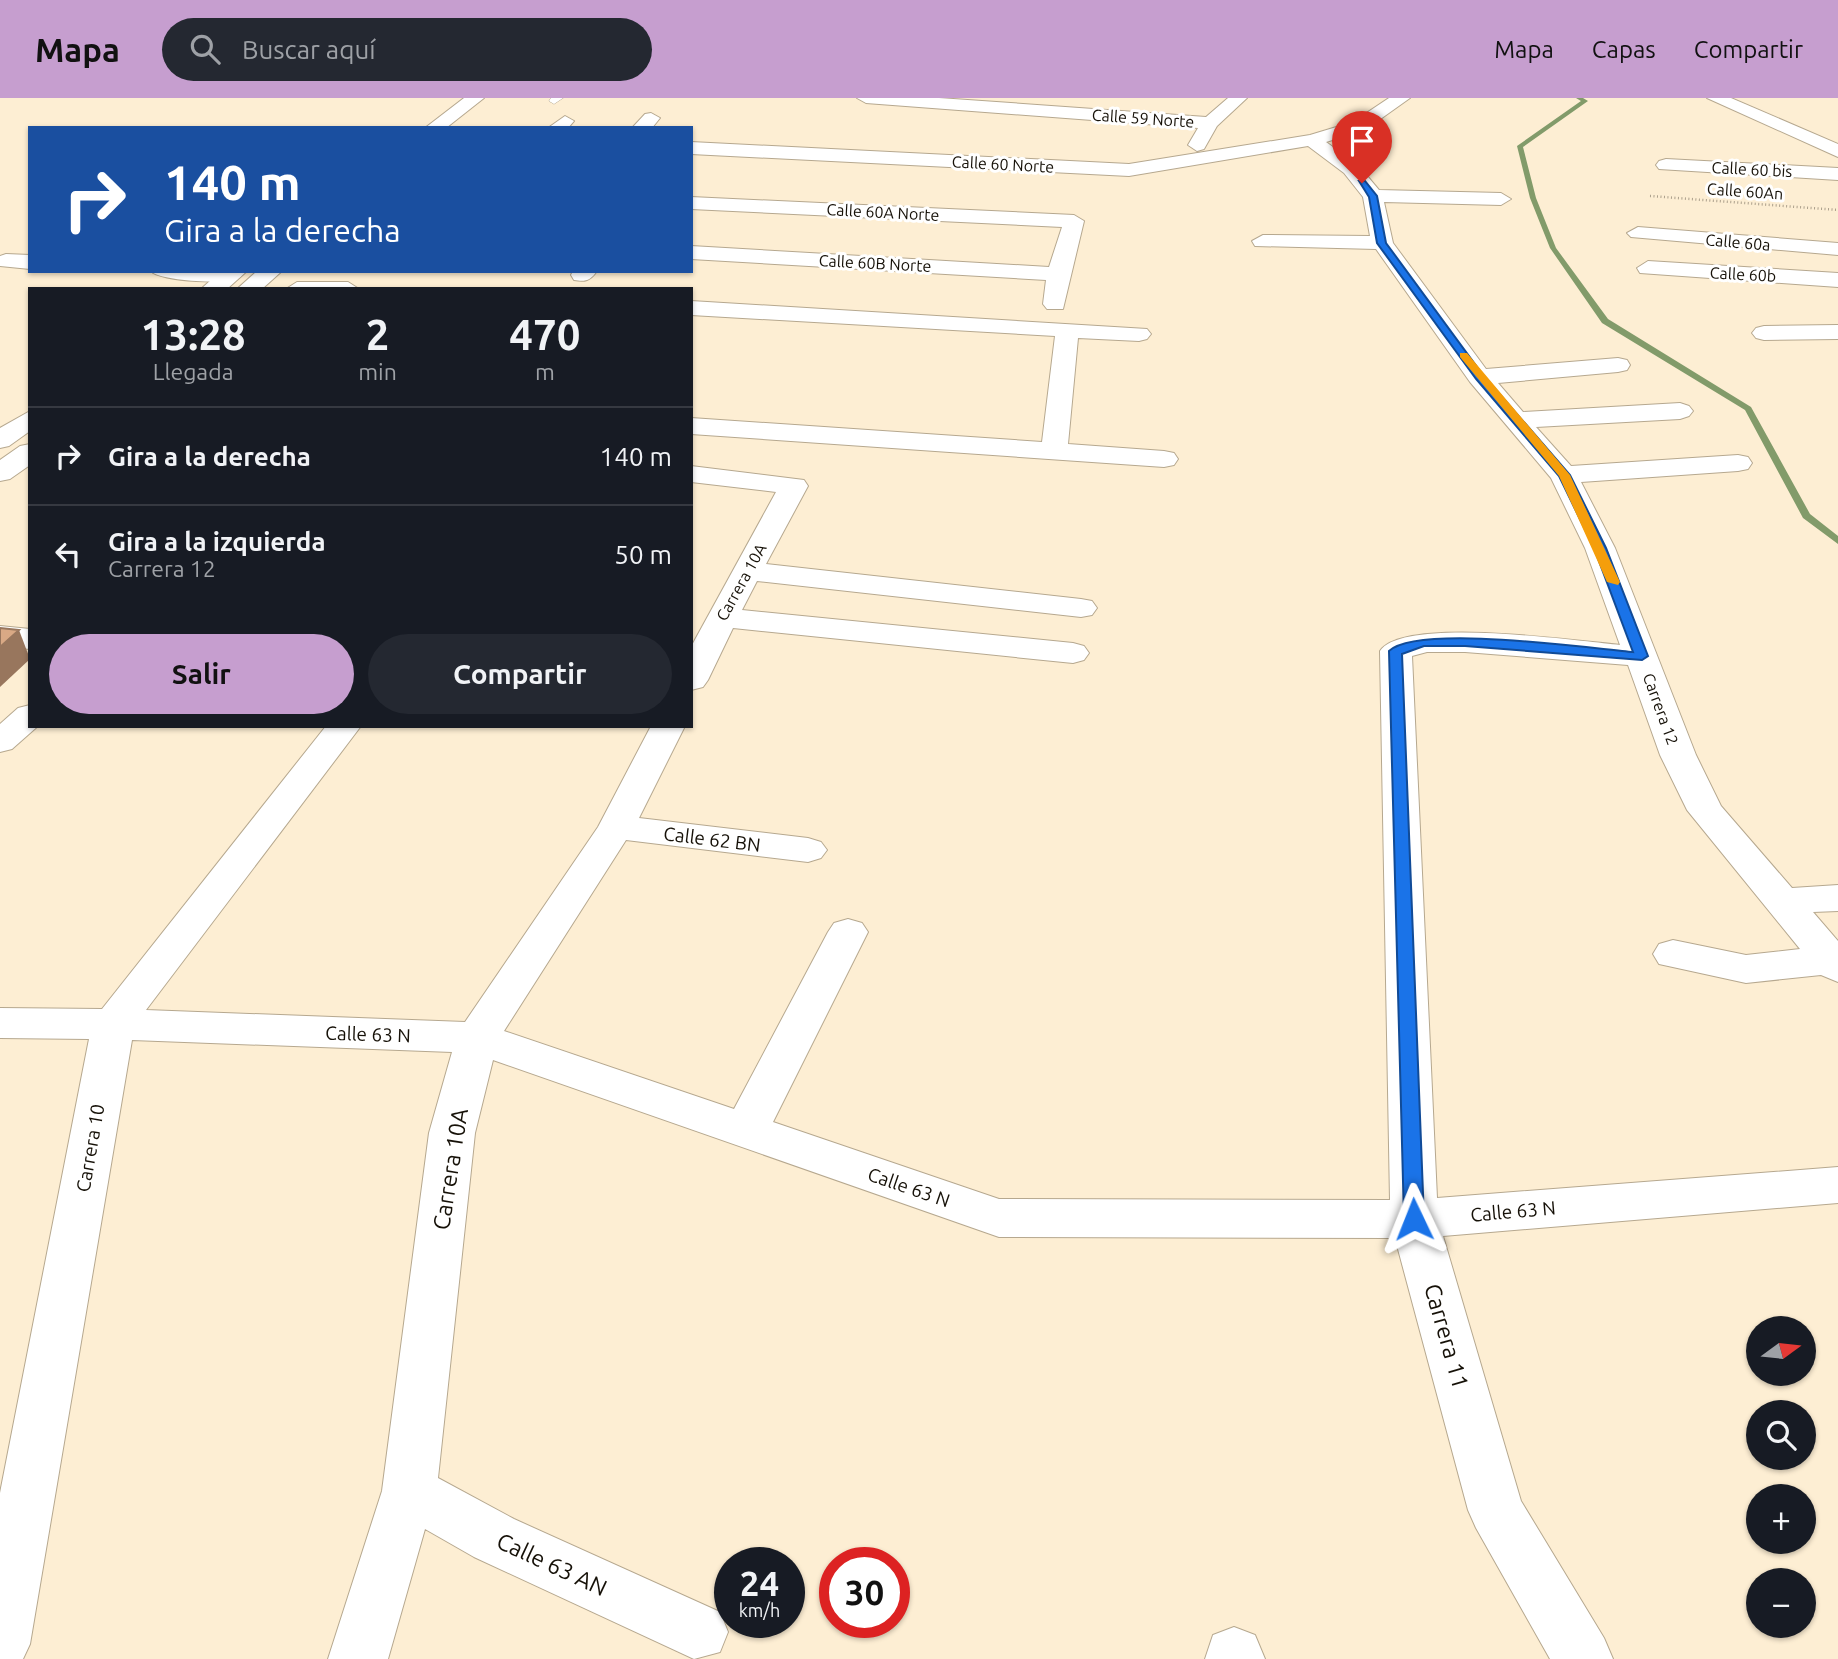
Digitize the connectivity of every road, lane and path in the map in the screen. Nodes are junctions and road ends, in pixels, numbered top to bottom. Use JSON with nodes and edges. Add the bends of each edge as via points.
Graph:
{"nodes":[{"id":1,"x":866,"y":98,"type":"edge"},
{"id":2,"x":1238,"y":98,"type":"edge"},
{"id":3,"x":1401,"y":98,"type":"edge"},
{"id":4,"x":1716,"y":98,"type":"edge"},
{"id":5,"x":484,"y":102,"type":"edge"},
{"id":6,"x":1210,"y":123,"type":"junction"},
{"id":7,"x":438,"y":126,"type":"edge"},
{"id":8,"x":465,"y":126,"type":"edge"},
{"id":9,"x":718,"y":130,"type":"dead end"},
{"id":10,"x":1312,"y":141,"type":"junction"},
{"id":11,"x":697,"y":148,"type":"edge"},
{"id":12,"x":1837,"y":150,"type":"edge"},
{"id":13,"x":1186,"y":161,"type":"junction"},
{"id":14,"x":1666,"y":165,"type":"dead end"},
{"id":15,"x":1838,"y":174,"type":"edge"},
{"id":16,"x":784,"y":185,"type":"dead end"},
{"id":17,"x":1373,"y":196,"type":"junction"},
{"id":18,"x":1650,"y":196,"type":"dead end"},
{"id":19,"x":1501,"y":200,"type":"dead end"},
{"id":20,"x":693,"y":203,"type":"edge"},
{"id":21,"x":767,"y":206,"type":"junction"},
{"id":22,"x":1838,"y":210,"type":"edge"},
{"id":23,"x":760,"y":233,"type":"dead end"},
{"id":24,"x":1638,"y":233,"type":"dead end"},
{"id":25,"x":1262,"y":241,"type":"dead end"},
{"id":26,"x":1381,"y":243,"type":"junction"},
{"id":27,"x":961,"y":244,"type":"dead end"},
{"id":28,"x":855,"y":253,"type":"junction"},
{"id":29,"x":1833,"y":253,"type":"edge"},
{"id":30,"x":697,"y":259,"type":"edge"},
{"id":31,"x":6,"y":261,"type":"dead end"},
{"id":32,"x":28,"y":262,"type":"edge"},
{"id":33,"x":742,"y":264,"type":"junction"},
{"id":34,"x":1648,"y":268,"type":"dead end"},
{"id":35,"x":176,"y":273,"type":"edge"},
{"id":36,"x":263,"y":273,"type":"edge"},
{"id":37,"x":1058,"y":274,"type":"junction"},
{"id":38,"x":949,"y":277,"type":"junction"},
{"id":39,"x":1838,"y":280,"type":"edge"},
{"id":40,"x":231,"y":281,"type":"edge"},
{"id":41,"x":839,"y":283,"type":"dead end"},
{"id":42,"x":1055,"y":304,"type":"dead end"},
{"id":43,"x":693,"y":308,"type":"edge"},
{"id":44,"x":1067,"y":332,"type":"junction"},
{"id":45,"x":1838,"y":332,"type":"edge"},
{"id":46,"x":1764,"y":333,"type":"dead end"},
{"id":47,"x":1139,"y":334,"type":"dead end"},
{"id":48,"x":1618,"y":365,"type":"dead end"},
{"id":49,"x":1479,"y":377,"type":"junction"},
{"id":50,"x":1679,"y":411,"type":"dead end"},
{"id":51,"x":1517,"y":420,"type":"junction"},
{"id":52,"x":693,"y":426,"type":"edge"},
{"id":53,"x":1054,"y":452,"type":"junction"},
{"id":54,"x":28,"y":453,"type":"edge"},
{"id":55,"x":1164,"y":459,"type":"dead end"},
{"id":56,"x":1738,"y":463,"type":"dead end"},
{"id":57,"x":0,"y":473,"type":"edge"},
{"id":58,"x":693,"y":474,"type":"edge"},
{"id":59,"x":1564,"y":475,"type":"junction"},
{"id":60,"x":748,"y":571,"type":"junction"},
{"id":61,"x":1081,"y":608,"type":"dead end"},
{"id":62,"x":722,"y":617,"type":"junction"},
{"id":63,"x":0,"y":636,"type":"edge"},
{"id":64,"x":28,"y":639,"type":"edge"},
{"id":65,"x":1073,"y":653,"type":"dead end"},
{"id":66,"x":1642,"y":656,"type":"junction"},
{"id":67,"x":693,"y":676,"type":"edge"},
{"id":68,"x":28,"y":717,"type":"edge"},
{"id":69,"x":342,"y":728,"type":"edge"},
{"id":70,"x":667,"y":728,"type":"edge"},
{"id":71,"x":0,"y":742,"type":"edge"},
{"id":72,"x":616,"y":827,"type":"junction"},
{"id":73,"x":808,"y":850,"type":"dead end"},
{"id":74,"x":1838,"y":898,"type":"edge"},
{"id":75,"x":1782,"y":901,"type":"junction"},
{"id":76,"x":848,"y":932,"type":"dead end"},
{"id":77,"x":1673,"y":954,"type":"dead end"},
{"id":78,"x":1834,"y":964,"type":"edge"},
{"id":79,"x":0,"y":1023,"type":"edge"},
{"id":80,"x":113,"y":1024,"type":"junction"},
{"id":81,"x":477,"y":1038,"type":"junction"},
{"id":82,"x":745,"y":1132,"type":"junction"},
{"id":83,"x":1838,"y":1185,"type":"edge"},
{"id":84,"x":1414,"y":1219,"type":"junction"},
{"id":85,"x":409,"y":1491,"type":"junction"},
{"id":86,"x":699,"y":1632,"type":"dead end"},
{"id":87,"x":0,"y":1644,"type":"edge"},
{"id":88,"x":358,"y":1659,"type":"edge"},
{"id":89,"x":1583,"y":1659,"type":"edge"}],
"edges":[{"from":1,"to":6,"type":"street","name":"Calle 59 Norte"},
{"from":2,"to":6,"type":"street"},
{"from":3,"to":10,"type":"street","via":[[1359,126]]},
{"from":4,"to":12,"type":"street"},
{"from":5,"to":7,"type":"street"},
{"from":5,"to":8,"type":"street"},
{"from":6,"to":13,"type":"street"},
{"from":9,"to":11,"type":"street"},
{"from":10,"to":13,"type":"street","name":"Calle 60 Norte"},
{"from":10,"to":17,"type":"street","name":"Carrera 12","via":[[1351,169]]},
{"from":11,"to":13,"type":"street","name":"Calle 60 Norte","via":[[1129,170]]},
{"from":14,"to":15,"type":"street","name":"Calle 60 bis"},
{"from":16,"to":21,"type":"street"},
{"from":17,"to":19,"type":"street"},
{"from":17,"to":26,"type":"street","name":"Carrera 12"},
{"from":18,"to":22,"type":"path","name":"Calle 60An"},
{"from":20,"to":21,"type":"street","name":"Calle 60A Norte"},
{"from":21,"to":37,"type":"street","name":"Calle 60A Norte","via":[[1074,221]]},
{"from":23,"to":33,"type":"street"},
{"from":24,"to":29,"type":"street","name":"Calle 60a"},
{"from":25,"to":26,"type":"street"},
{"from":26,"to":49,"type":"street","name":"Carrera 12"},
{"from":27,"to":38,"type":"street"},
{"from":28,"to":33,"type":"street","name":"Calle 60B Norte"},
{"from":28,"to":38,"type":"street","name":"Calle 60B Norte"},
{"from":28,"to":41,"type":"street"},
{"from":30,"to":33,"type":"street","name":"Calle 60B Norte"},
{"from":31,"to":32,"type":"street"},
{"from":34,"to":39,"type":"street","name":"Calle 60b"},
{"from":35,"to":40,"type":"street"},
{"from":36,"to":40,"type":"street"},
{"from":37,"to":38,"type":"street","name":"Calle 60B Norte"},
{"from":37,"to":42,"type":"street"},
{"from":43,"to":44,"type":"street"},
{"from":44,"to":47,"type":"street"},
{"from":44,"to":53,"type":"street"},
{"from":45,"to":46,"type":"street"},
{"from":48,"to":49,"type":"street"},
{"from":49,"to":51,"type":"street","name":"Carrera 12"},
{"from":50,"to":51,"type":"street"},
{"from":51,"to":59,"type":"street","name":"Carrera 12"},
{"from":52,"to":53,"type":"street"},
{"from":53,"to":55,"type":"street"},
{"from":54,"to":57,"type":"street"},
{"from":56,"to":59,"type":"street"},
{"from":58,"to":60,"type":"street","name":"Carrera 10A","via":[[794,486]]},
{"from":59,"to":66,"type":"street","name":"Carrera 12","via":[[1600,548]]},
{"from":60,"to":61,"type":"street"},
{"from":60,"to":62,"type":"street","name":"Carrera 10A"},
{"from":62,"to":65,"type":"street"},
{"from":62,"to":67,"type":"street","name":"Carrera 10A"},
{"from":63,"to":64,"type":"street"},
{"from":66,"to":75,"type":"street","name":"Carrera 12","via":[[1678,755],[1705,810]]},
{"from":66,"to":84,"type":"street","name":"Carrera 11","via":[[1465,642],[1423,642],[1395,651]]},
{"from":68,"to":71,"type":"street"},
{"from":69,"to":80,"type":"street","name":"Carrera 10"},
{"from":70,"to":72,"type":"street","name":"Carrera 10A"},
{"from":72,"to":73,"type":"street","name":"Calle 62 BN"},
{"from":72,"to":81,"type":"street","name":"Carrera 10A"},
{"from":74,"to":75,"type":"street"},
{"from":75,"to":78,"type":"street","name":"Carrera 12"},
{"from":76,"to":82,"type":"street"},
{"from":77,"to":78,"type":"street","via":[[1746,969]]},
{"from":79,"to":80,"type":"street","name":"Calle 63 N"},
{"from":80,"to":81,"type":"street","name":"Calle 63 N"},
{"from":80,"to":87,"type":"street","name":"Carrera 10"},
{"from":81,"to":82,"type":"street","name":"Calle 63 N"},
{"from":81,"to":85,"type":"street","name":"Carrera 10A","via":[[452,1133]]},
{"from":82,"to":84,"type":"street","name":"Calle 63 N","via":[[999,1218]]},
{"from":83,"to":84,"type":"street","name":"Calle 63 N"},
{"from":84,"to":89,"type":"street","name":"Carrera 11","via":[[1496,1510]]},
{"from":85,"to":86,"type":"street","name":"Calle 63 AN","via":[[494,1538]]},
{"from":85,"to":88,"type":"street","name":"Carrera 10A"}]}
